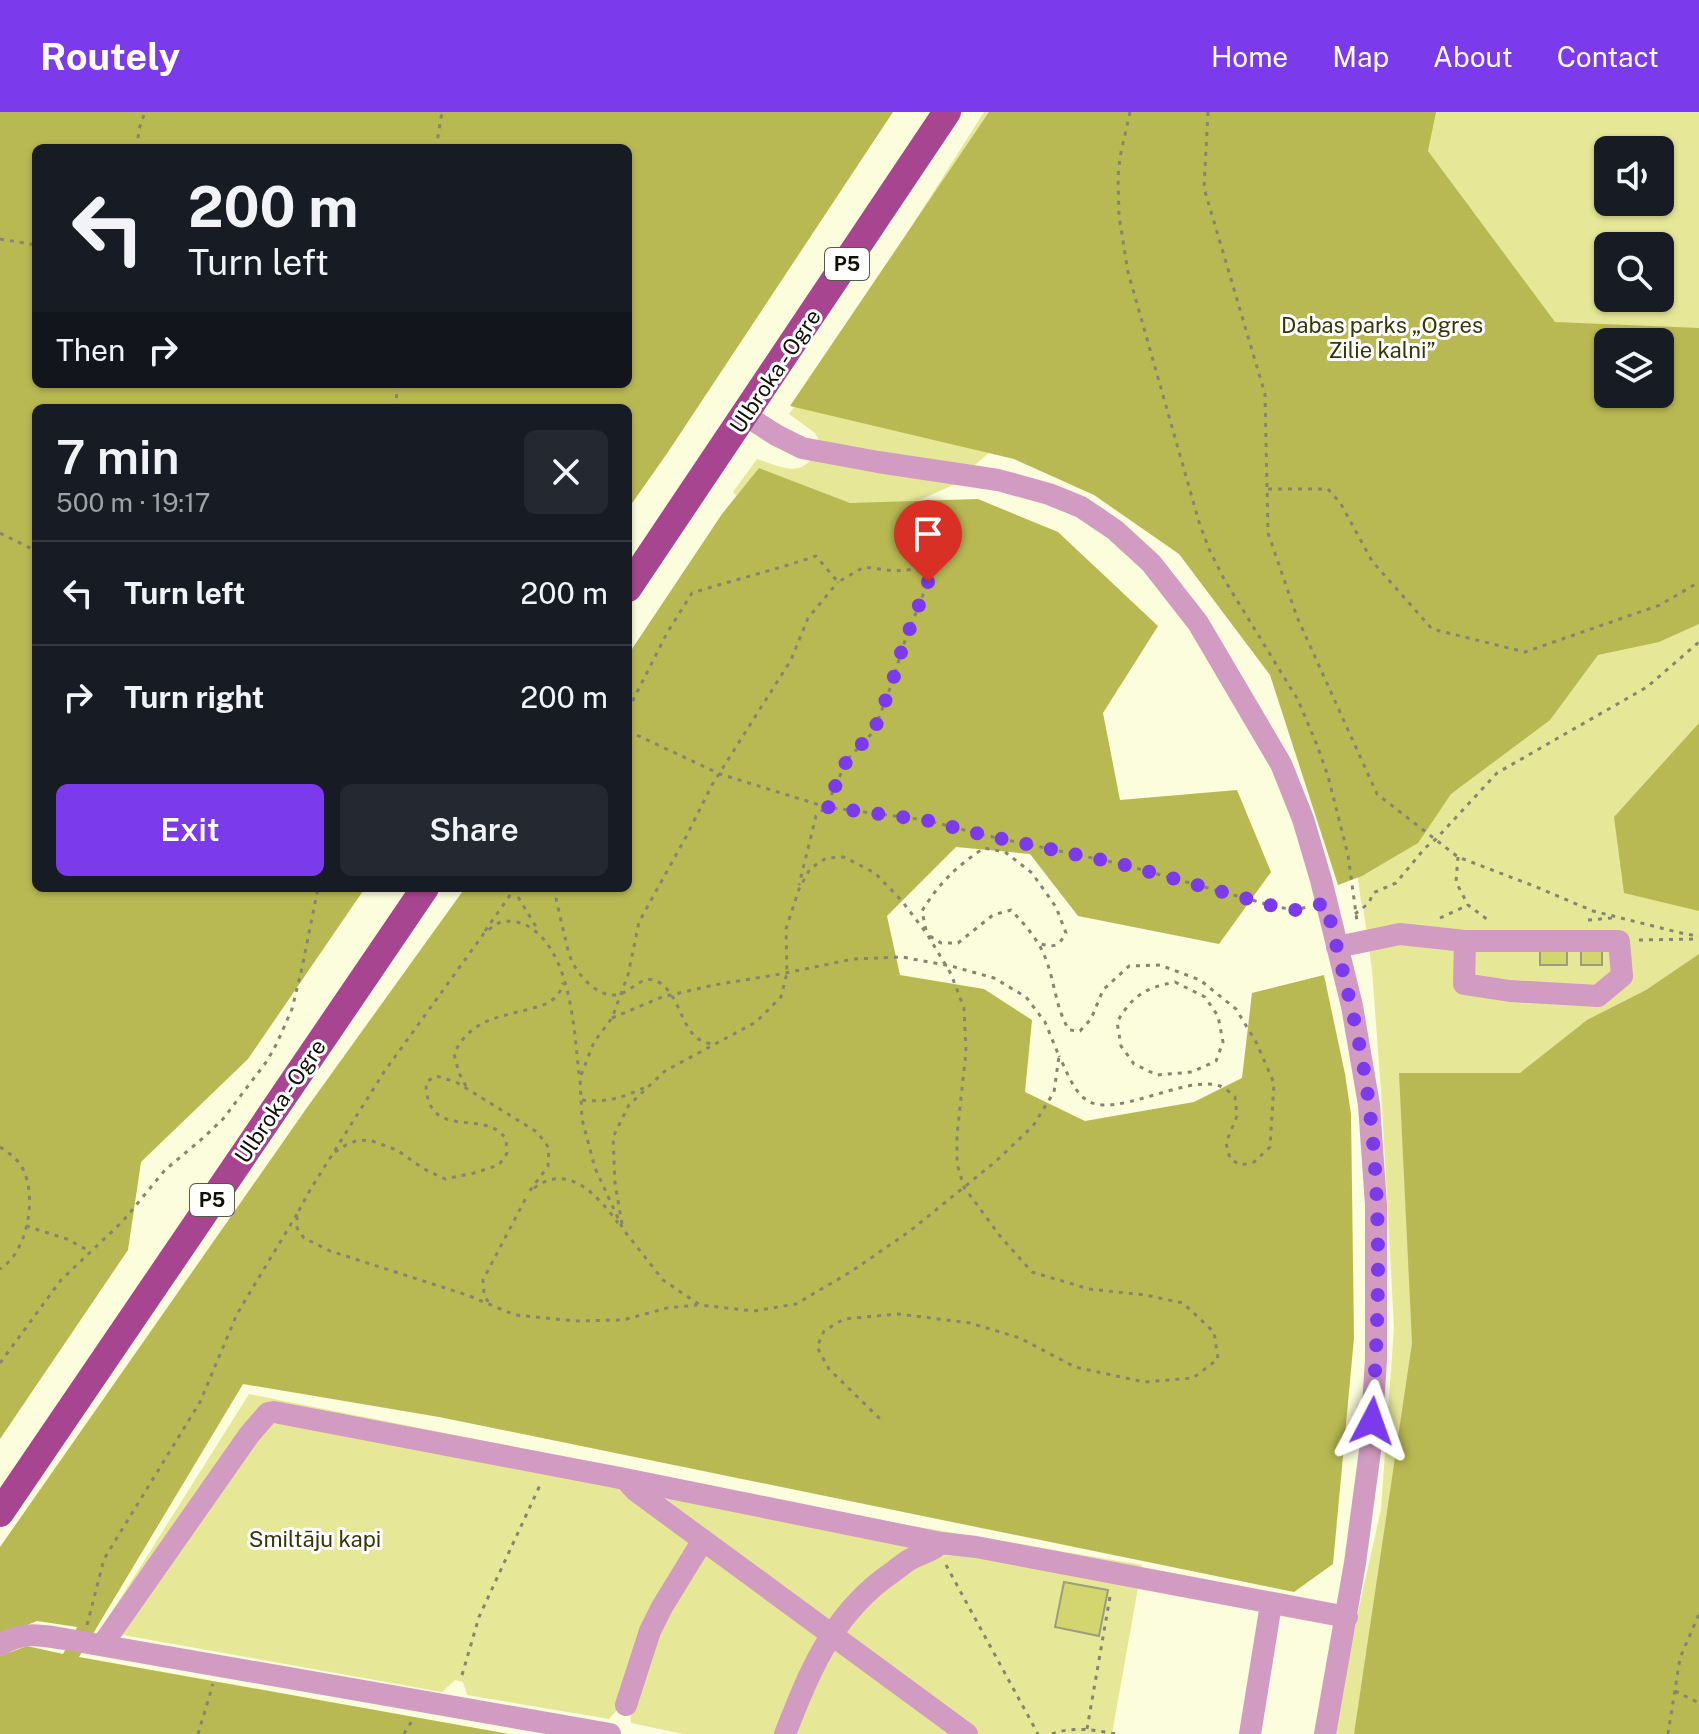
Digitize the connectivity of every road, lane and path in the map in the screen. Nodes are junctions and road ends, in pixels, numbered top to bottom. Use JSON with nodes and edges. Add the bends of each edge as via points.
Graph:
{"nodes":[{"id":1,"x":145,"y":112,"type":"edge"},
{"id":2,"x":442,"y":112,"type":"edge"},
{"id":3,"x":947,"y":112,"type":"edge"},
{"id":4,"x":1130,"y":112,"type":"edge"},
{"id":5,"x":1208,"y":112,"type":"edge"},
{"id":6,"x":137,"y":144,"type":"edge"},
{"id":7,"x":437,"y":144,"type":"edge"},
{"id":8,"x":0,"y":239,"type":"edge"},
{"id":9,"x":32,"y":244,"type":"edge"},
{"id":10,"x":745,"y":415,"type":"junction"},
{"id":11,"x":1268,"y":489,"type":"junction"},
{"id":12,"x":0,"y":533,"type":"edge"},
{"id":13,"x":32,"y":549,"type":"edge"},
{"id":14,"x":632,"y":582,"type":"edge"},
{"id":15,"x":838,"y":582,"type":"junction"},
{"id":16,"x":1699,"y":582,"type":"edge"},
{"id":17,"x":1699,"y":642,"type":"edge"},
{"id":18,"x":632,"y":702,"type":"edge"},
{"id":19,"x":632,"y":733,"type":"edge"},
{"id":20,"x":720,"y":774,"type":"junction"},
{"id":21,"x":826,"y":807,"type":"junction"},
{"id":22,"x":1436,"y":839,"type":"junction"},
{"id":23,"x":1458,"y":857,"type":"junction"},
{"id":24,"x":799,"y":889,"type":"junction"},
{"id":25,"x":317,"y":892,"type":"edge"},
{"id":26,"x":422,"y":892,"type":"edge"},
{"id":27,"x":513,"y":892,"type":"edge"},
{"id":28,"x":515,"y":892,"type":"edge"},
{"id":29,"x":555,"y":892,"type":"edge"},
{"id":30,"x":1326,"y":903,"type":"junction"},
{"id":31,"x":1355,"y":914,"type":"junction"},
{"id":32,"x":1616,"y":918,"type":"junction"},
{"id":33,"x":1584,"y":920,"type":"dead end"},
{"id":34,"x":1492,"y":922,"type":"dead end"},
{"id":35,"x":485,"y":932,"type":"junction"},
{"id":36,"x":540,"y":934,"type":"junction"},
{"id":37,"x":927,"y":934,"type":"junction"},
{"id":38,"x":1699,"y":937,"type":"edge"},
{"id":39,"x":1465,"y":941,"type":"junction"},
{"id":40,"x":1619,"y":941,"type":"junction"},
{"id":41,"x":1037,"y":943,"type":"junction"},
{"id":42,"x":1361,"y":943,"type":"junction"},
{"id":43,"x":1337,"y":947,"type":"junction"},
{"id":44,"x":944,"y":964,"type":"junction"},
{"id":45,"x":787,"y":973,"type":"junction"},
{"id":46,"x":564,"y":981,"type":"junction"},
{"id":47,"x":621,"y":994,"type":"junction"},
{"id":48,"x":670,"y":995,"type":"junction"},
{"id":49,"x":612,"y":1018,"type":"junction"},
{"id":50,"x":1223,"y":1042,"type":"joint"},
{"id":51,"x":714,"y":1044,"type":"junction"},
{"id":52,"x":1059,"y":1056,"type":"junction"},
{"id":53,"x":580,"y":1078,"type":"junction"},
{"id":54,"x":651,"y":1084,"type":"junction"},
{"id":55,"x":468,"y":1089,"type":"junction"},
{"id":56,"x":581,"y":1100,"type":"junction"},
{"id":57,"x":0,"y":1147,"type":"edge"},
{"id":58,"x":332,"y":1154,"type":"junction"},
{"id":59,"x":964,"y":1187,"type":"junction"},
{"id":60,"x":529,"y":1192,"type":"junction"},
{"id":61,"x":297,"y":1214,"type":"junction"},
{"id":62,"x":26,"y":1226,"type":"junction"},
{"id":63,"x":623,"y":1229,"type":"junction"},
{"id":64,"x":90,"y":1252,"type":"junction"},
{"id":65,"x":0,"y":1269,"type":"edge"},
{"id":66,"x":488,"y":1304,"type":"junction"},
{"id":67,"x":700,"y":1305,"type":"junction"},
{"id":68,"x":0,"y":1363,"type":"edge"},
{"id":69,"x":880,"y":1419,"type":"dead end"},
{"id":70,"x":550,"y":1465,"type":"junction"},
{"id":71,"x":625,"y":1479,"type":"junction"},
{"id":72,"x":0,"y":1513,"type":"edge"},
{"id":73,"x":703,"y":1540,"type":"junction"},
{"id":74,"x":938,"y":1545,"type":"junction"},
{"id":75,"x":1114,"y":1573,"type":"junction"},
{"id":76,"x":1271,"y":1604,"type":"junction"},
{"id":77,"x":1699,"y":1614,"type":"edge"},
{"id":78,"x":1347,"y":1617,"type":"junction"},
{"id":79,"x":832,"y":1635,"type":"junction"},
{"id":80,"x":92,"y":1644,"type":"junction"},
{"id":81,"x":0,"y":1645,"type":"edge"},
{"id":82,"x":218,"y":1666,"type":"junction"},
{"id":83,"x":462,"y":1675,"type":"dead end"},
{"id":84,"x":1675,"y":1691,"type":"junction"},
{"id":85,"x":1699,"y":1703,"type":"edge"},
{"id":86,"x":626,"y":1705,"type":"dead end"},
{"id":87,"x":1087,"y":1729,"type":"junction"},
{"id":88,"x":198,"y":1734,"type":"edge"},
{"id":89,"x":610,"y":1734,"type":"edge"},
{"id":90,"x":785,"y":1734,"type":"edge"},
{"id":91,"x":967,"y":1734,"type":"edge"},
{"id":92,"x":1038,"y":1734,"type":"edge"},
{"id":93,"x":1052,"y":1734,"type":"edge"},
{"id":94,"x":1116,"y":1734,"type":"edge"},
{"id":95,"x":1250,"y":1734,"type":"edge"},
{"id":96,"x":1325,"y":1734,"type":"edge"},
{"id":97,"x":1668,"y":1734,"type":"edge"}],
"edges":[{"from":1,"to":6,"type":"path"},
{"from":2,"to":7,"type":"path"},
{"from":3,"to":10,"type":"main road","name":"Ulbroka - Ogre","number":"P5"},
{"from":4,"to":31,"type":"path","via":[[1120,157],[1119,216],[1138,309],[1209,549],[1298,700],[1317,745],[1348,855]]},
{"from":5,"to":11,"type":"path","via":[[1204,188],[1265,394]]},
{"from":8,"to":9,"type":"path"},
{"from":10,"to":14,"type":"main road","name":"Ulbroka - Ogre","number":"P5"},
{"from":10,"to":30,"type":"street","via":[[802,448],[998,480],[1049,494],[1115,530],[1151,563],[1198,623],[1281,764]]},
{"from":11,"to":16,"type":"path","via":[[1328,489],[1372,561],[1432,629],[1525,652],[1660,605]]},
{"from":11,"to":22,"type":"path","via":[[1268,533],[1297,617],[1377,794]]},
{"from":12,"to":13,"type":"path"},
{"from":15,"to":18,"type":"path","via":[[816,556],[692,593]]},
{"from":15,"to":20,"type":"path","via":[[808,618],[791,660]]},
{"from":15,"to":21,"type":"path","via":[[864,567],[917,569],[928,582],[874,731],[847,760]]},
{"from":17,"to":22,"type":"path","via":[[1647,687],[1497,773]]},
{"from":19,"to":20,"type":"path"},
{"from":20,"to":21,"type":"path"},
{"from":20,"to":47,"type":"path","via":[[639,922]]},
{"from":21,"to":24,"type":"path","via":[[816,816]]},
{"from":21,"to":30,"type":"path","via":[[925,820],[1121,864],[1277,907],[1296,910]]},
{"from":22,"to":23,"type":"path"},
{"from":22,"to":31,"type":"path","via":[[1396,883],[1373,893]]},
{"from":23,"to":32,"type":"path"},
{"from":23,"to":34,"type":"path","via":[[1456,882],[1468,905]]},
{"from":24,"to":37,"type":"path","via":[[810,869],[826,858],[844,857],[875,873]]},
{"from":24,"to":45,"type":"path","via":[[786,929]]},
{"from":25,"to":64,"type":"path","via":[[296,995],[267,1061],[223,1119],[165,1170]]},
{"from":26,"to":72,"type":"main road","name":"Ulbroka - Ogre","number":"P5"},
{"from":27,"to":35,"type":"path"},
{"from":28,"to":36,"type":"path"},
{"from":29,"to":47,"type":"path","via":[[571,960],[582,977],[612,996]]},
{"from":30,"to":43,"type":"street"},
{"from":31,"to":42,"type":"path"},
{"from":32,"to":33,"type":"path"},
{"from":32,"to":38,"type":"path"},
{"from":35,"to":36,"type":"path","via":[[502,922],[521,923]]},
{"from":35,"to":58,"type":"path"},
{"from":36,"to":46,"type":"path"},
{"from":37,"to":41,"type":"path","via":[[941,943],[958,943],[993,915],[1011,910]]},
{"from":37,"to":41,"type":"path","via":[[922,911],[934,891],[984,848],[1005,852],[1032,873],[1056,907],[1066,933],[1052,946]]},
{"from":37,"to":44,"type":"path"},
{"from":38,"to":40,"type":"path"},
{"from":39,"to":40,"type":"street"},
{"from":39,"to":40,"type":"street","via":[[1464,984],[1598,996],[1622,976]]},
{"from":39,"to":42,"type":"street","via":[[1400,934]]},
{"from":41,"to":52,"type":"path","via":[[1069,1030],[1080,1031],[1103,990],[1129,966],[1160,965],[1200,980],[1236,1009],[1274,1083],[1270,1147],[1254,1162],[1241,1165],[1230,1159],[1226,1143],[1237,1116],[1235,1097],[1221,1086],[1201,1084],[1101,1106],[1085,1099]]},
{"from":42,"to":43,"type":"street"},
{"from":43,"to":78,"type":"street","via":[[1369,1105],[1376,1205],[1372,1421]]},
{"from":44,"to":45,"type":"path","via":[[902,957],[853,959]]},
{"from":44,"to":52,"type":"path","via":[[994,978],[1026,997],[1045,1022]]},
{"from":44,"to":59,"type":"path","via":[[964,1008],[957,1164]]},
{"from":45,"to":48,"type":"path"},
{"from":45,"to":51,"type":"path","via":[[781,997],[756,1022]]},
{"from":46,"to":53,"type":"path"},
{"from":46,"to":55,"type":"path","via":[[547,1004],[494,1017],[460,1040],[454,1054]]},
{"from":47,"to":48,"type":"path","via":[[654,980]]},
{"from":47,"to":49,"type":"path"},
{"from":48,"to":49,"type":"path"},
{"from":48,"to":51,"type":"path","via":[[695,1037]]},
{"from":49,"to":53,"type":"path","via":[[594,1042]]},
{"from":50,"to":50,"type":"path","via":[[1216,1061],[1192,1072],[1157,1075],[1134,1064],[1121,1046],[1117,1022],[1129,1002],[1152,986],[1175,982],[1205,997],[1218,1016]]},
{"from":51,"to":54,"type":"path"},
{"from":52,"to":59,"type":"path","via":[[1054,1092],[1033,1126]]},
{"from":53,"to":56,"type":"path"},
{"from":54,"to":56,"type":"path","via":[[622,1098]]},
{"from":54,"to":63,"type":"path","via":[[629,1105],[613,1137]]},
{"from":55,"to":58,"type":"path","via":[[436,1076],[426,1082],[426,1098],[435,1113],[454,1122],[496,1130],[506,1141],[507,1153],[499,1165],[445,1179],[372,1141],[358,1140]]},
{"from":55,"to":60,"type":"path","via":[[537,1132],[549,1148],[548,1166]]},
{"from":56,"to":63,"type":"path","via":[[595,1168]]},
{"from":57,"to":62,"type":"path","via":[[24,1171]]},
{"from":58,"to":61,"type":"path"},
{"from":59,"to":67,"type":"path","via":[[910,1231],[796,1304],[754,1311]]},
{"from":59,"to":69,"type":"path","via":[[1032,1272],[1089,1289],[1183,1303],[1214,1332],[1218,1359],[1193,1378],[1144,1382],[1075,1367],[1020,1338],[970,1323],[898,1314],[844,1319],[824,1331],[817,1347],[829,1369]]},
{"from":60,"to":63,"type":"path","via":[[560,1178],[580,1184]]},
{"from":60,"to":66,"type":"path","via":[[483,1280]]},
{"from":61,"to":66,"type":"path","via":[[304,1238],[330,1251]]},
{"from":61,"to":80,"type":"path","via":[[237,1314],[200,1402],[104,1559]]},
{"from":62,"to":64,"type":"path"},
{"from":62,"to":65,"type":"path","via":[[17,1252]]},
{"from":63,"to":67,"type":"path","via":[[663,1280]]},
{"from":64,"to":68,"type":"path","via":[[61,1280]]},
{"from":66,"to":67,"type":"path","via":[[515,1315],[575,1321],[623,1320]]},
{"from":70,"to":71,"type":"street"},
{"from":70,"to":80,"type":"street","via":[[268,1413]]},
{"from":70,"to":83,"type":"path","via":[[479,1617]]},
{"from":71,"to":73,"type":"street"},
{"from":71,"to":74,"type":"street"},
{"from":73,"to":79,"type":"street"},
{"from":73,"to":86,"type":"street","via":[[650,1631]]},
{"from":74,"to":75,"type":"street"},
{"from":74,"to":79,"type":"street","via":[[881,1581]]},
{"from":74,"to":92,"type":"path"},
{"from":75,"to":76,"type":"street"},
{"from":75,"to":87,"type":"path"},
{"from":76,"to":78,"type":"street"},
{"from":76,"to":95,"type":"street"},
{"from":77,"to":84,"type":"path","via":[[1680,1658]]},
{"from":78,"to":96,"type":"street"},
{"from":79,"to":90,"type":"street","via":[[816,1658]]},
{"from":79,"to":91,"type":"street"},
{"from":80,"to":81,"type":"street","via":[[28,1634]]},
{"from":80,"to":82,"type":"street"},
{"from":82,"to":88,"type":"path"},
{"from":82,"to":89,"type":"street"},
{"from":84,"to":85,"type":"path"},
{"from":84,"to":97,"type":"path"},
{"from":87,"to":93,"type":"path"},
{"from":87,"to":94,"type":"path"}]}
